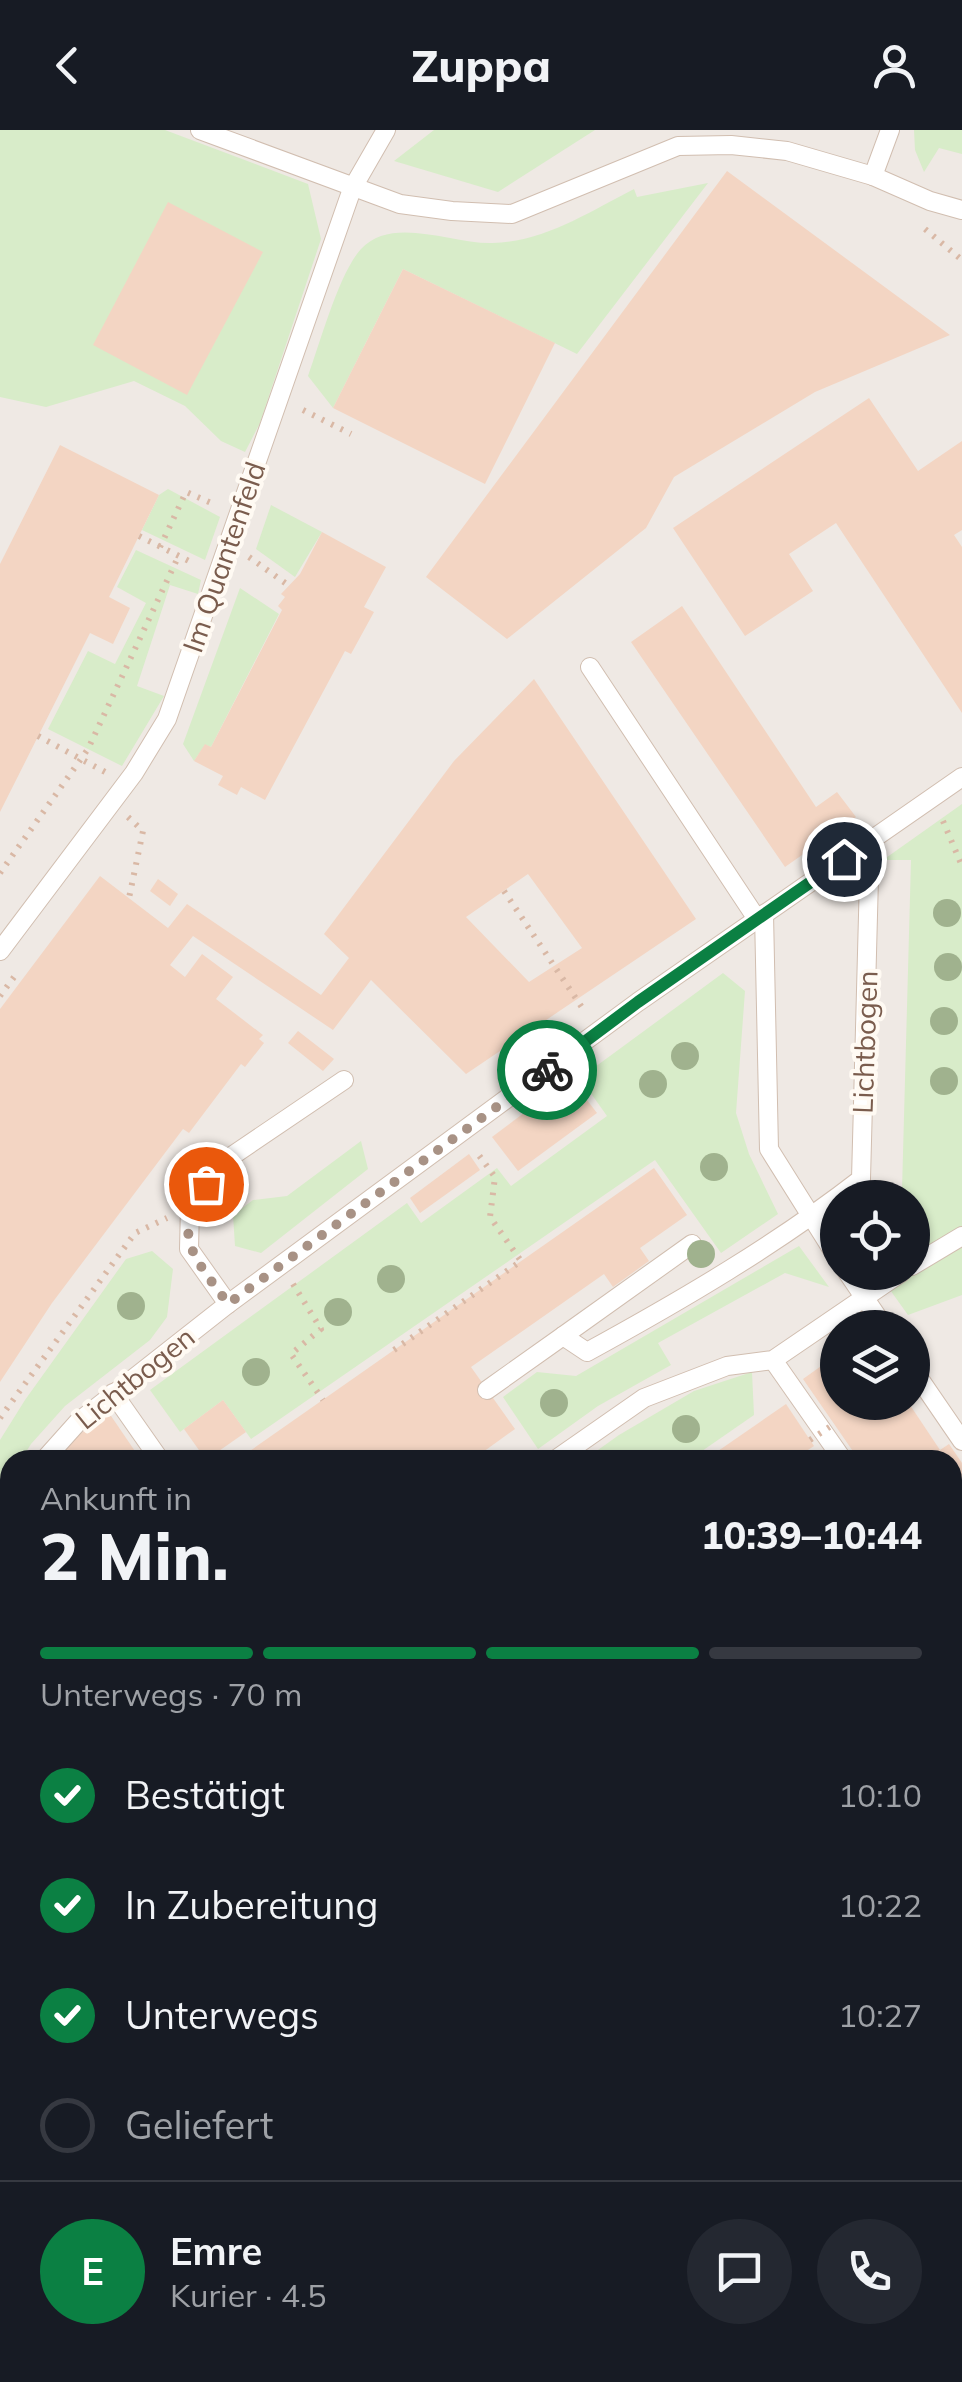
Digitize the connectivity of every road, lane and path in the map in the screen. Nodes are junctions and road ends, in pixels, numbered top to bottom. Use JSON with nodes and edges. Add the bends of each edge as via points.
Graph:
{"nodes":[{"id":1,"x":200,"y":130,"type":"edge"},
{"id":2,"x":386,"y":130,"type":"edge"},
{"id":3,"x":890,"y":130,"type":"edge"},
{"id":4,"x":872,"y":176,"type":"junction"},
{"id":5,"x":352,"y":189,"type":"junction"},
{"id":6,"x":962,"y":210,"type":"edge"},
{"id":7,"x":918,"y":224,"type":"dead end"},
{"id":8,"x":962,"y":260,"type":"edge"},
{"id":9,"x":278,"y":398,"type":"junction"},
{"id":10,"x":351,"y":434,"type":"dead end"},
{"id":11,"x":239,"y":514,"type":"junction"},
{"id":12,"x":139,"y":536,"type":"dead end"},
{"id":13,"x":229,"y":542,"type":"junction"},
{"id":14,"x":160,"y":547,"type":"junction"},
{"id":15,"x":179,"y":556,"type":"junction"},
{"id":16,"x":218,"y":576,"type":"junction"},
{"id":17,"x":288,"y":586,"type":"dead end"},
{"id":18,"x":590,"y":667,"type":"dead end"},
{"id":19,"x":38,"y":736,"type":"dead end"},
{"id":20,"x":82,"y":758,"type":"junction"},
{"id":21,"x":962,"y":777,"type":"edge"},
{"id":22,"x":125,"y":784,"type":"junction"},
{"id":23,"x":932,"y":798,"type":"junction"},
{"id":24,"x":112,"y":803,"type":"junction"},
{"id":25,"x":870,"y":840,"type":"junction"},
{"id":26,"x":962,"y":866,"type":"edge"},
{"id":27,"x":0,"y":873,"type":"edge"},
{"id":28,"x":504,"y":891,"type":"dead end"},
{"id":29,"x":128,"y":898,"type":"dead end"},
{"id":30,"x":760,"y":916,"type":"junction"},
{"id":31,"x":0,"y":952,"type":"edge"},
{"id":32,"x":598,"y":1032,"type":"junction"},
{"id":33,"x":344,"y":1080,"type":"dead end"},
{"id":34,"x":495,"y":1177,"type":"dead end"},
{"id":35,"x":190,"y":1207,"type":"junction"},
{"id":36,"x":810,"y":1219,"type":"junction"},
{"id":37,"x":820,"y":1233,"type":"edge"},
{"id":38,"x":962,"y":1236,"type":"edge"},
{"id":39,"x":692,"y":1244,"type":"dead end"},
{"id":40,"x":930,"y":1255,"type":"edge"},
{"id":41,"x":291,"y":1281,"type":"dead end"},
{"id":42,"x":859,"y":1290,"type":"edge"},
{"id":43,"x":875,"y":1290,"type":"edge"},
{"id":44,"x":864,"y":1297,"type":"junction"},
{"id":45,"x":228,"y":1304,"type":"junction"},
{"id":46,"x":873,"y":1310,"type":"edge"},
{"id":47,"x":563,"y":1336,"type":"junction"},
{"id":48,"x":394,"y":1350,"type":"dead end"},
{"id":49,"x":773,"y":1360,"type":"junction"},
{"id":50,"x":488,"y":1390,"type":"dead end"},
{"id":51,"x":930,"y":1390,"type":"edge"},
{"id":52,"x":113,"y":1394,"type":"junction"},
{"id":53,"x":322,"y":1400,"type":"dead end"},
{"id":54,"x":0,"y":1418,"type":"edge"},
{"id":55,"x":956,"y":1421,"type":"edge"},
{"id":56,"x":834,"y":1424,"type":"dead end"},
{"id":57,"x":810,"y":1440,"type":"dead end"},
{"id":58,"x":962,"y":1441,"type":"edge"},
{"id":59,"x":53,"y":1450,"type":"edge"},
{"id":60,"x":153,"y":1450,"type":"edge"},
{"id":61,"x":569,"y":1450,"type":"edge"},
{"id":62,"x":836,"y":1450,"type":"edge"}],
"edges":[{"from":1,"to":5,"type":"lane"},
{"from":2,"to":5,"type":"lane","name":"Im Quantenfeld"},
{"from":3,"to":4,"type":"lane"},
{"from":4,"to":5,"type":"lane","via":[[787,151],[678,146],[512,214],[400,204]]},
{"from":4,"to":6,"type":"lane"},
{"from":5,"to":9,"type":"lane","name":"Im Quantenfeld"},
{"from":7,"to":8,"type":"path"},
{"from":9,"to":10,"type":"path"},
{"from":9,"to":11,"type":"lane","name":"Im Quantenfeld"},
{"from":11,"to":13,"type":"lane","name":"Im Quantenfeld"},
{"from":11,"to":14,"type":"path","via":[[186,492]]},
{"from":12,"to":14,"type":"path"},
{"from":13,"to":16,"type":"lane","name":"Im Quantenfeld"},
{"from":13,"to":17,"type":"path"},
{"from":14,"to":15,"type":"path"},
{"from":15,"to":16,"type":"path"},
{"from":15,"to":20,"type":"path"},
{"from":16,"to":22,"type":"lane","name":"Im Quantenfeld","via":[[167,718]]},
{"from":18,"to":30,"type":"lane"},
{"from":19,"to":20,"type":"path"},
{"from":20,"to":22,"type":"path"},
{"from":20,"to":27,"type":"path"},
{"from":21,"to":23,"type":"lane","name":"Lichtbogen"},
{"from":22,"to":24,"type":"lane","name":"Im Quantenfeld"},
{"from":23,"to":25,"type":"lane","name":"Lichtbogen"},
{"from":23,"to":26,"type":"path"},
{"from":24,"to":29,"type":"path","via":[[143,831]]},
{"from":24,"to":31,"type":"lane","name":"Im Quantenfeld"},
{"from":25,"to":30,"type":"lane","name":"Lichtbogen"},
{"from":25,"to":36,"type":"lane","name":"Lichtbogen","via":[[861,1179]]},
{"from":28,"to":32,"type":"path"},
{"from":30,"to":32,"type":"lane","name":"Lichtbogen"},
{"from":30,"to":36,"type":"lane","via":[[769,1149]]},
{"from":32,"to":45,"type":"lane","name":"Lichtbogen"},
{"from":33,"to":35,"type":"lane","via":[[223,1162]]},
{"from":34,"to":48,"type":"path","via":[[490,1217],[522,1262]]},
{"from":35,"to":45,"type":"lane","via":[[189,1249]]},
{"from":35,"to":54,"type":"path","via":[[135,1233]]},
{"from":36,"to":37,"type":"lane"},
{"from":36,"to":47,"type":"lane","name":"Lichtbogen","via":[[587,1352]]},
{"from":38,"to":40,"type":"lane"},
{"from":39,"to":47,"type":"lane"},
{"from":41,"to":53,"type":"path","via":[[322,1329],[291,1354]]},
{"from":42,"to":44,"type":"lane"},
{"from":43,"to":44,"type":"lane"},
{"from":44,"to":46,"type":"lane"},
{"from":44,"to":49,"type":"lane"},
{"from":45,"to":52,"type":"lane","name":"Lichtbogen"},
{"from":47,"to":50,"type":"lane"},
{"from":49,"to":61,"type":"lane","via":[[727,1366],[644,1398]]},
{"from":49,"to":62,"type":"lane"},
{"from":51,"to":55,"type":"lane"},
{"from":52,"to":59,"type":"lane","name":"Lichtbogen"},
{"from":52,"to":60,"type":"lane"},
{"from":55,"to":58,"type":"lane"},
{"from":56,"to":57,"type":"path","bridge":true}]}
